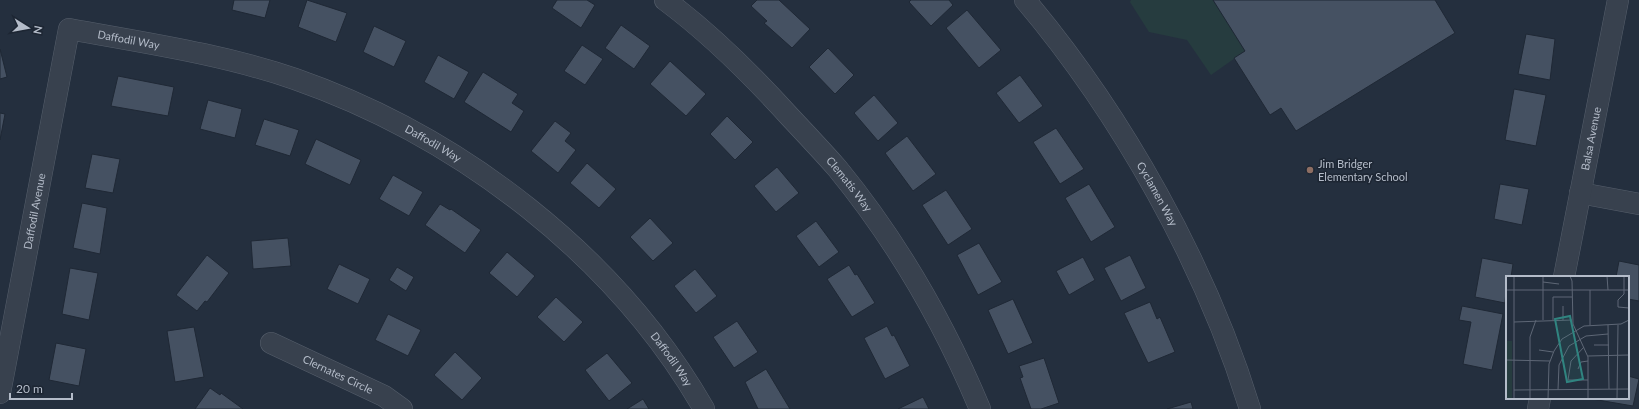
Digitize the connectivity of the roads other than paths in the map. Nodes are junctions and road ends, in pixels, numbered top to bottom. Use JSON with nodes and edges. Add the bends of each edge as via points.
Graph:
{"nodes":[{"id":1,"x":664,"y":0,"type":"edge"},
{"id":2,"x":1025,"y":0,"type":"edge"},
{"id":3,"x":1618,"y":0,"type":"edge"},
{"id":4,"x":70,"y":29,"type":"joint"},
{"id":5,"x":1580,"y":193,"type":"junction"},
{"id":6,"x":1639,"y":204,"type":"edge"},
{"id":7,"x":1564,"y":276,"type":"edge"},
{"id":8,"x":271,"y":343,"type":"dead end"},
{"id":9,"x":0,"y":393,"type":"edge"},
{"id":10,"x":1540,"y":399,"type":"edge"},
{"id":11,"x":402,"y":409,"type":"edge"},
{"id":12,"x":704,"y":409,"type":"edge"},
{"id":13,"x":980,"y":409,"type":"edge"},
{"id":14,"x":1250,"y":409,"type":"edge"},
{"id":15,"x":1538,"y":409,"type":"edge"}],
"edges":[{"from":1,"to":13,"type":"street","name":"Clematis Way","via":[[696,23],[748,71],[837,169],[885,232],[923,292]]},
{"from":2,"to":14,"type":"street","name":"Cyclamen Way","via":[[1098,98],[1172,222],[1225,339]]},
{"from":3,"to":5,"type":"street","name":"Balsa Avenue"},
{"from":4,"to":9,"type":"street","name":"Daffodil Avenue"},
{"from":4,"to":12,"type":"street","name":"Daffodil Way","via":[[208,56],[294,79],[381,115],[437,145],[495,182],[525,205],[600,274],[656,339]]},
{"from":5,"to":6,"type":"street"},
{"from":5,"to":7,"type":"street","name":"Balsa Avenue"},
{"from":8,"to":11,"type":"street","name":"Clernates Circle","via":[[384,396]]},
{"from":10,"to":15,"type":"street"}]}
